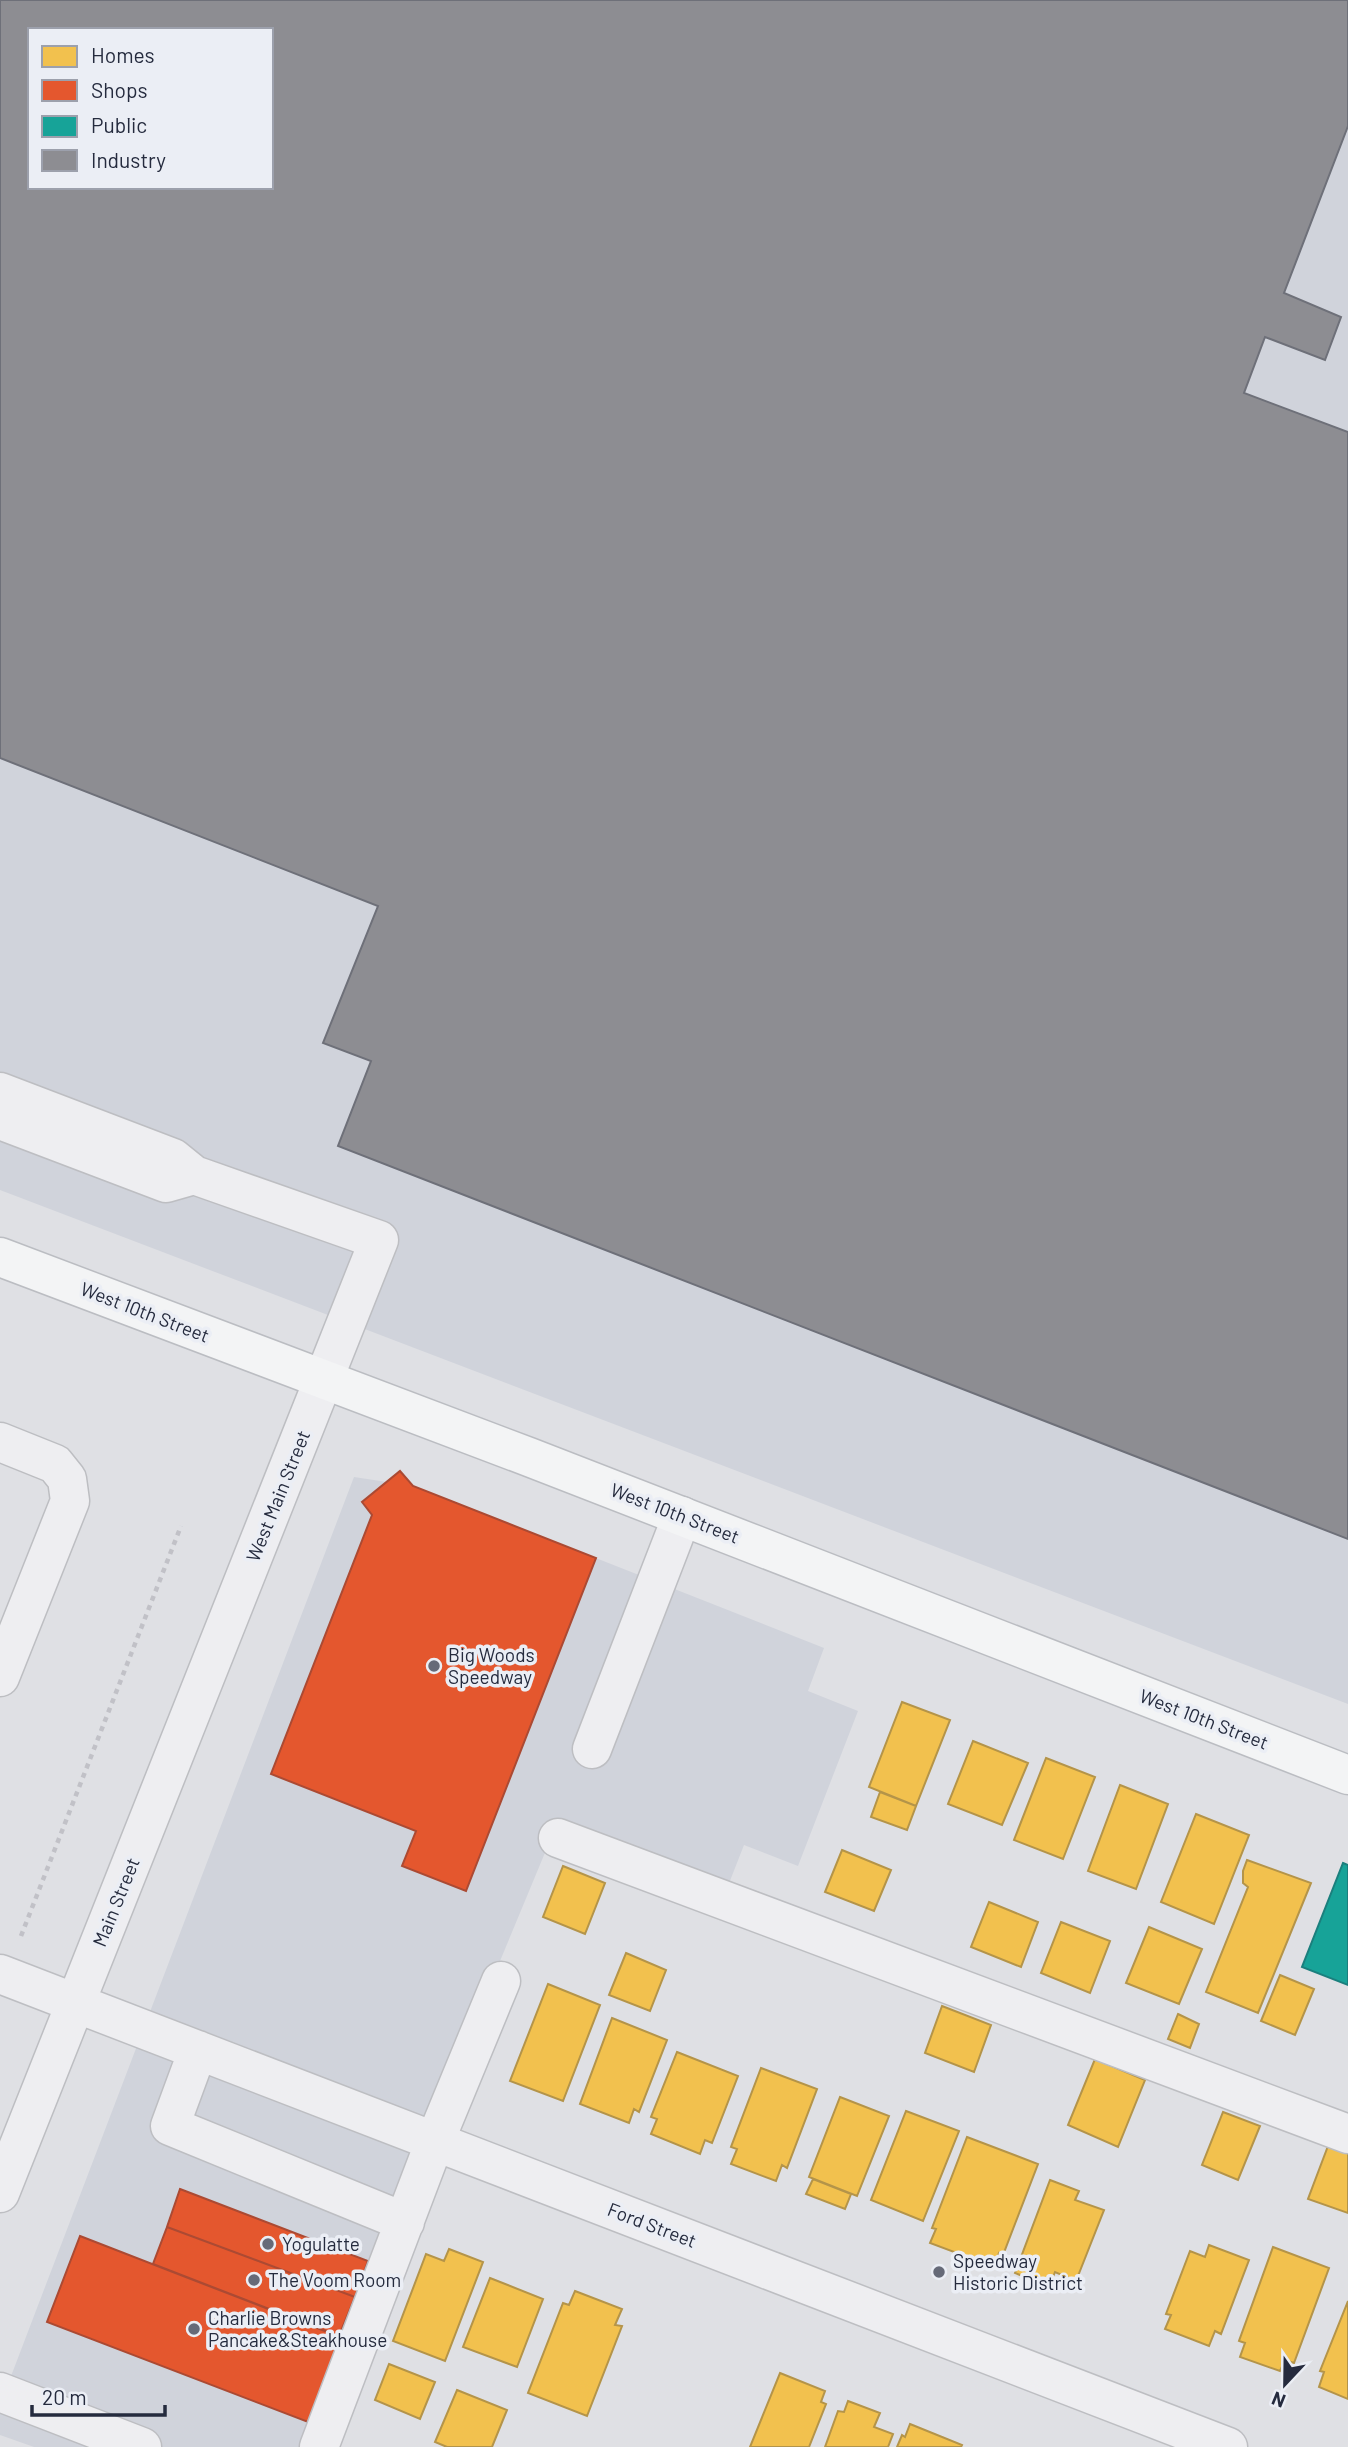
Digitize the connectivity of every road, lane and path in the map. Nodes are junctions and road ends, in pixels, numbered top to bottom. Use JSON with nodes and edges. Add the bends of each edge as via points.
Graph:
{"nodes":[{"id":1,"x":0,"y":1092,"type":"edge"},
{"id":2,"x":0,"y":1120,"type":"edge"},
{"id":3,"x":194,"y":1175,"type":"junction"},
{"id":4,"x":0,"y":1257,"type":"edge"},
{"id":5,"x":324,"y":1380,"type":"junction"},
{"id":6,"x":0,"y":1442,"type":"edge"},
{"id":7,"x":682,"y":1516,"type":"junction"},
{"id":8,"x":181,"y":1526,"type":"dead end"},
{"id":9,"x":232,"y":1611,"type":"joint"},
{"id":10,"x":2,"y":1669,"type":"edge"},
{"id":11,"x":592,"y":1749,"type":"dead end"},
{"id":12,"x":1348,"y":1775,"type":"edge"},
{"id":13,"x":558,"y":1838,"type":"dead end"},
{"id":14,"x":3,"y":1975,"type":"edge"},
{"id":15,"x":501,"y":1981,"type":"dead end"},
{"id":16,"x":75,"y":2003,"type":"junction"},
{"id":17,"x":198,"y":2050,"type":"junction"},
{"id":18,"x":1348,"y":2134,"type":"edge"},
{"id":19,"x":435,"y":2141,"type":"junction"},
{"id":20,"x":0,"y":2193,"type":"edge"},
{"id":21,"x":405,"y":2222,"type":"junction"},
{"id":22,"x":0,"y":2392,"type":"edge"},
{"id":23,"x":142,"y":2447,"type":"edge"},
{"id":24,"x":319,"y":2447,"type":"edge"},
{"id":25,"x":1228,"y":2447,"type":"edge"}],
"edges":[{"from":1,"to":3,"type":"street","via":[[173,1158]]},
{"from":2,"to":3,"type":"street","via":[[166,1183]]},
{"from":3,"to":5,"type":"street","name":"West Main Street","via":[[379,1240]]},
{"from":4,"to":5,"type":"main road","name":"West 10th Street"},
{"from":5,"to":7,"type":"main road","name":"West 10th Street"},
{"from":5,"to":9,"type":"street","name":"West Main Street"},
{"from":6,"to":10,"type":"street","via":[[55,1464],[67,1479],[70,1502]]},
{"from":7,"to":11,"type":"street"},
{"from":7,"to":12,"type":"main road","name":"West 10th Street"},
{"from":8,"to":14,"type":"path"},
{"from":9,"to":16,"type":"street","name":"Main Street"},
{"from":13,"to":18,"type":"street"},
{"from":14,"to":16,"type":"street","name":"Ford Street"},
{"from":15,"to":19,"type":"street"},
{"from":16,"to":17,"type":"street","name":"Ford Street"},
{"from":16,"to":20,"type":"street","name":"Main Street"},
{"from":17,"to":19,"type":"street","name":"Ford Street"},
{"from":17,"to":21,"type":"street","via":[[170,2126]]},
{"from":19,"to":21,"type":"street"},
{"from":19,"to":25,"type":"street","name":"Ford Street"},
{"from":21,"to":24,"type":"street"},
{"from":22,"to":23,"type":"street"}]}
